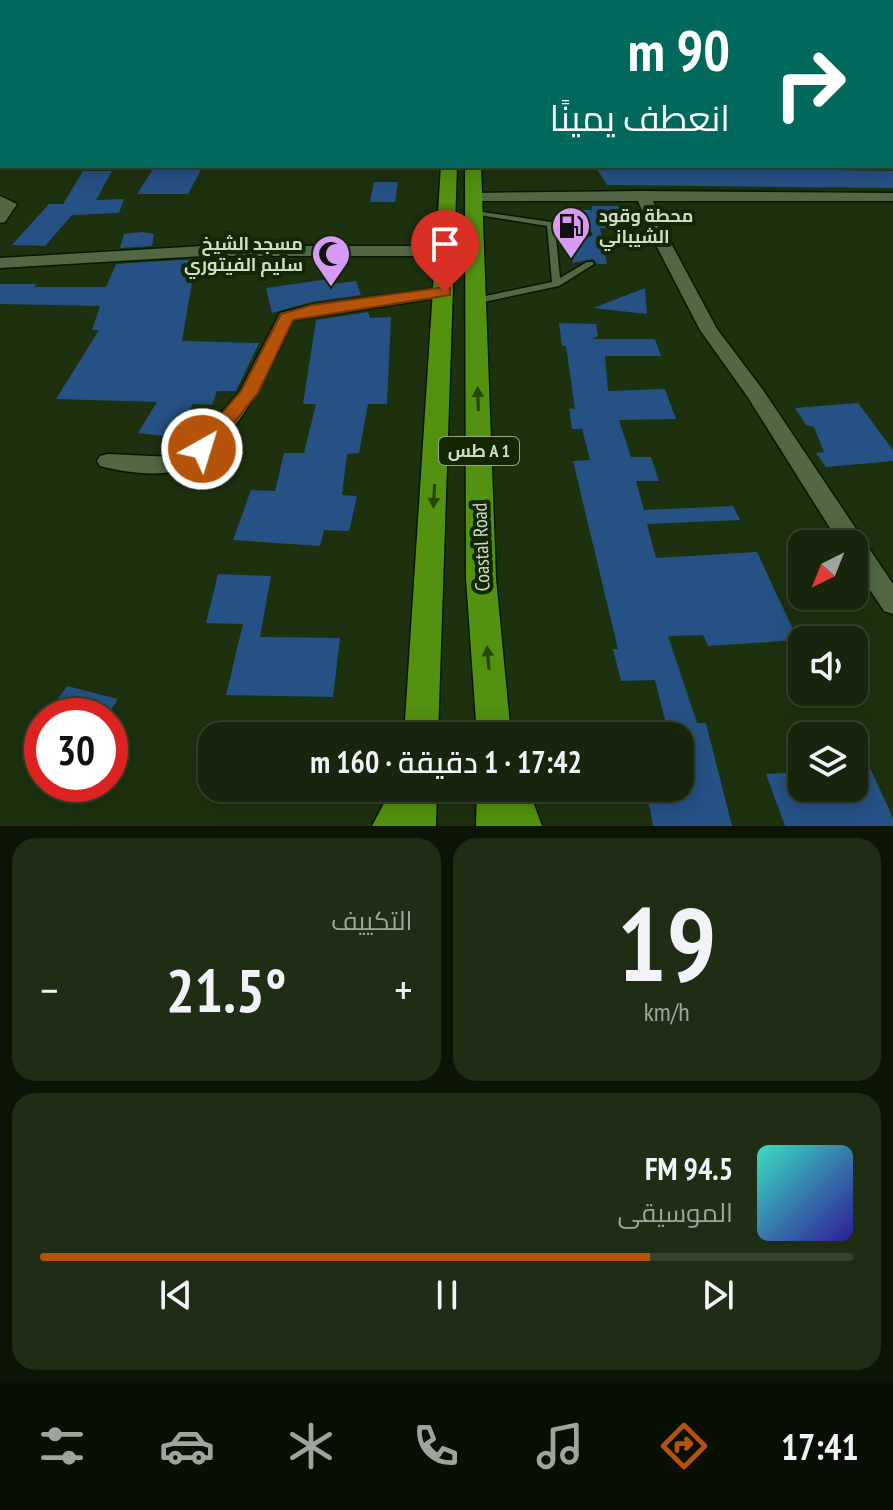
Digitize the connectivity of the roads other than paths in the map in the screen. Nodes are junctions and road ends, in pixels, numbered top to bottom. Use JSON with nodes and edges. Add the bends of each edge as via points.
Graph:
{"nodes":[{"id":1,"x":449,"y":168,"type":"edge"},
{"id":2,"x":473,"y":168,"type":"edge"},
{"id":3,"x":643,"y":195,"type":"junction"},
{"id":4,"x":893,"y":197,"type":"edge"},
{"id":5,"x":0,"y":200,"type":"edge"},
{"id":6,"x":473,"y":204,"type":"junction"},
{"id":7,"x":0,"y":219,"type":"edge"},
{"id":8,"x":551,"y":224,"type":"junction"},
{"id":9,"x":586,"y":234,"type":"dead end"},
{"id":10,"x":447,"y":251,"type":"junction"},
{"id":11,"x":0,"y":263,"type":"edge"},
{"id":12,"x":590,"y":264,"type":"dead end"},
{"id":13,"x":556,"y":284,"type":"junction"},
{"id":14,"x":445,"y":292,"type":"junction"},
{"id":15,"x":479,"y":300,"type":"junction"},
{"id":16,"x":108,"y":461,"type":"dead end"},
{"id":17,"x":843,"y":530,"type":"edge"},
{"id":18,"x":868,"y":568,"type":"edge"},
{"id":19,"x":893,"y":604,"type":"edge"},
{"id":20,"x":422,"y":722,"type":"edge"},
{"id":21,"x":493,"y":722,"type":"edge"},
{"id":22,"x":404,"y":802,"type":"edge"},
{"id":23,"x":418,"y":802,"type":"edge"},
{"id":24,"x":495,"y":802,"type":"edge"},
{"id":25,"x":515,"y":802,"type":"edge"},
{"id":26,"x":391,"y":826,"type":"edge"},
{"id":27,"x":417,"y":826,"type":"edge"},
{"id":28,"x":495,"y":826,"type":"edge"},
{"id":29,"x":523,"y":826,"type":"edge"}],
"edges":[{"from":1,"to":10,"type":"highway","number":"طس A 1"},
{"from":2,"to":6,"type":"highway","name":"Coastal Road","number":"طس A 1"},
{"from":3,"to":4,"type":"street"},
{"from":3,"to":6,"type":"street"},
{"from":3,"to":17,"type":"street","via":[[709,330]]},
{"from":5,"to":7,"type":"street","via":[[10,204]]},
{"from":6,"to":8,"type":"lane"},
{"from":6,"to":15,"type":"highway","name":"Coastal Road","number":"طس A 1"},
{"from":8,"to":9,"type":"lane"},
{"from":8,"to":13,"type":"lane"},
{"from":10,"to":11,"type":"street","via":[[203,251]]},
{"from":10,"to":14,"type":"highway","number":"طس A 1"},
{"from":12,"to":13,"type":"lane"},
{"from":13,"to":15,"type":"lane"},
{"from":14,"to":16,"type":"street","via":[[286,317],[249,393],[202,449],[176,464]]},
{"from":14,"to":20,"type":"highway","number":"طس A 1","one_way":true},
{"from":21,"to":15,"type":"highway","name":"Coastal Road","number":"طس A 1","one_way":true,"via":[[481,578]]},
{"from":18,"to":19,"type":"street"},
{"from":22,"to":26,"type":"highway"},
{"from":23,"to":27,"type":"highway"},
{"from":24,"to":28,"type":"highway"},
{"from":25,"to":29,"type":"highway"}]}
